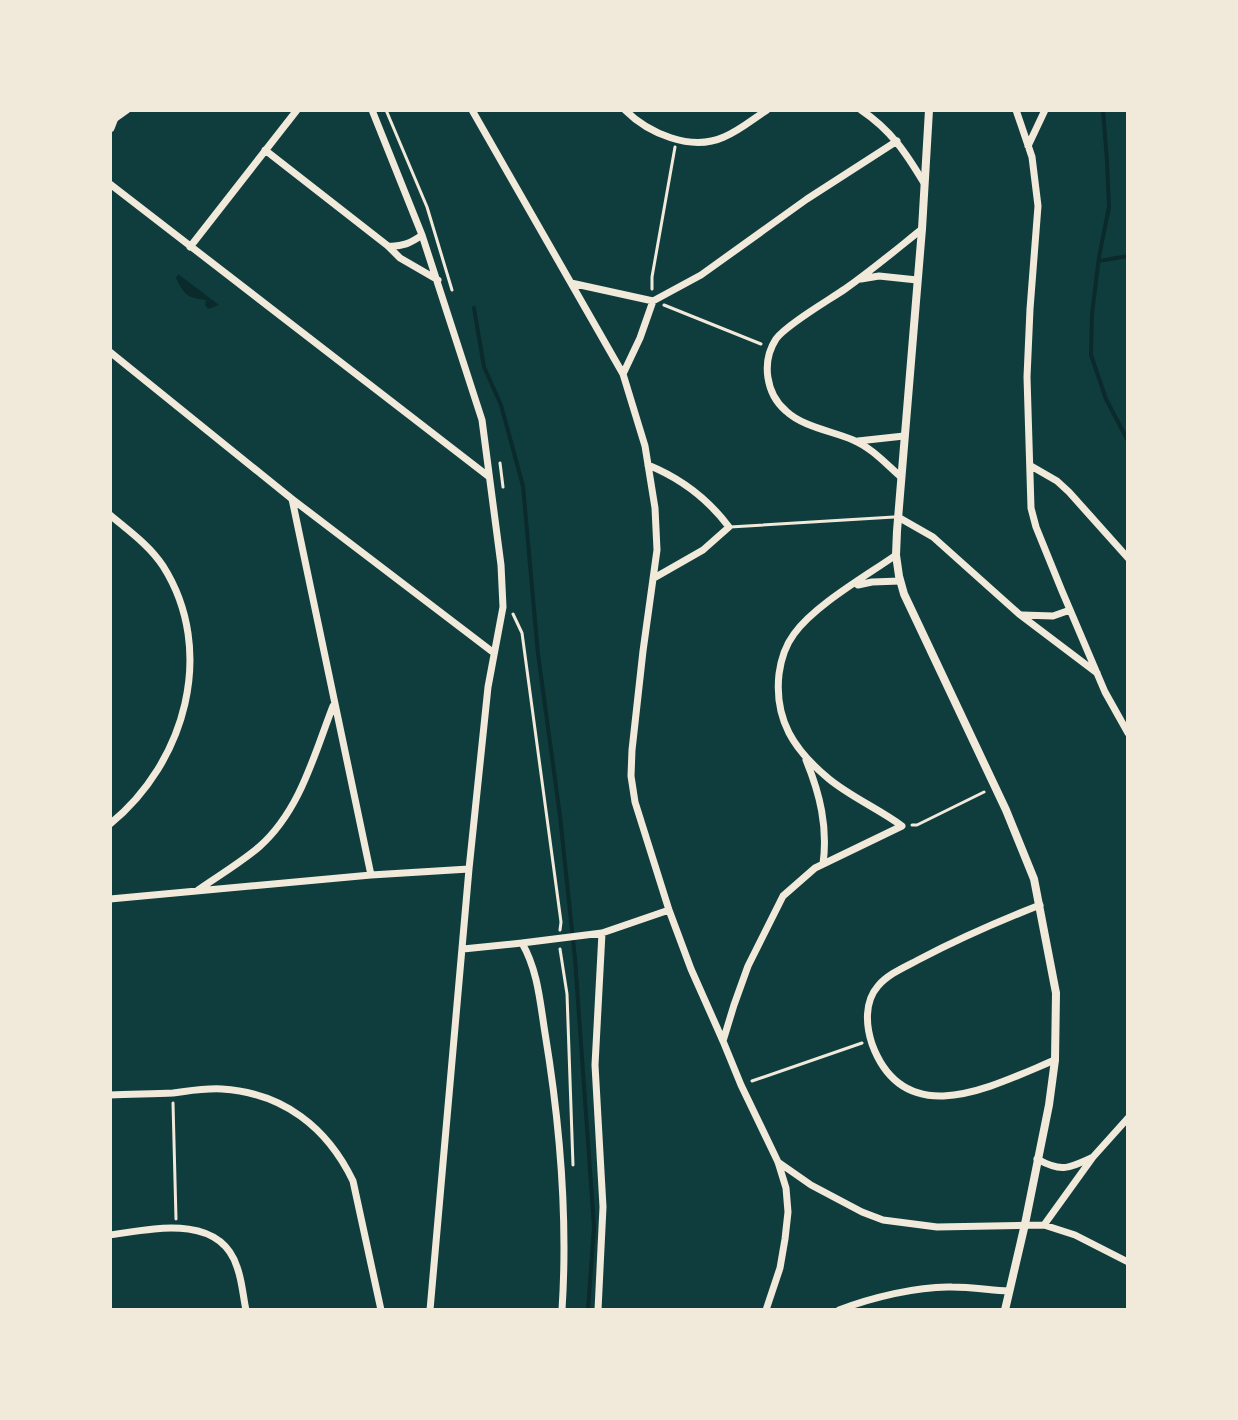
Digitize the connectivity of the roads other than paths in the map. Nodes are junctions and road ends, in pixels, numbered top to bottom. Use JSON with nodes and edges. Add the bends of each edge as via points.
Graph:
{"nodes":[{"id":1,"x":117,"y":110,"type":"edge"},
{"id":2,"x":127,"y":110,"type":"edge"},
{"id":3,"x":297,"y":110,"type":"edge"},
{"id":4,"x":372,"y":110,"type":"edge"},
{"id":5,"x":472,"y":110,"type":"edge"},
{"id":6,"x":625,"y":110,"type":"edge"},
{"id":7,"x":767,"y":110,"type":"edge"},
{"id":8,"x":861,"y":110,"type":"edge"},
{"id":9,"x":929,"y":110,"type":"edge"},
{"id":10,"x":1016,"y":110,"type":"edge"},
{"id":11,"x":1045,"y":110,"type":"edge"},
{"id":12,"x":111,"y":122,"type":"edge"},
{"id":13,"x":897,"y":141,"type":"junction"},
{"id":14,"x":1028,"y":146,"type":"junction"},
{"id":15,"x":265,"y":150,"type":"junction"},
{"id":16,"x":110,"y":184,"type":"edge"},
{"id":17,"x":925,"y":185,"type":"junction"},
{"id":18,"x":922,"y":229,"type":"junction"},
{"id":19,"x":422,"y":235,"type":"junction"},
{"id":20,"x":388,"y":246,"type":"junction"},
{"id":21,"x":190,"y":247,"type":"junction"},
{"id":22,"x":859,"y":279,"type":"junction"},
{"id":23,"x":438,"y":280,"type":"junction"},
{"id":24,"x":917,"y":280,"type":"junction"},
{"id":25,"x":571,"y":283,"type":"junction"},
{"id":26,"x":653,"y":301,"type":"junction"},
{"id":27,"x":110,"y":352,"type":"edge"},
{"id":28,"x":623,"y":374,"type":"junction"},
{"id":29,"x":904,"y":436,"type":"junction"},
{"id":30,"x":856,"y":441,"type":"junction"},
{"id":31,"x":648,"y":465,"type":"junction"},
{"id":32,"x":1031,"y":466,"type":"junction"},
{"id":33,"x":489,"y":477,"type":"junction"},
{"id":34,"x":901,"y":477,"type":"junction"},
{"id":35,"x":292,"y":499,"type":"junction"},
{"id":36,"x":110,"y":515,"type":"edge"},
{"id":37,"x":898,"y":517,"type":"junction"},
{"id":38,"x":729,"y":527,"type":"junction"},
{"id":39,"x":896,"y":555,"type":"junction"},
{"id":40,"x":1128,"y":558,"type":"edge"},
{"id":41,"x":654,"y":578,"type":"junction"},
{"id":42,"x":900,"y":581,"type":"junction"},
{"id":43,"x":848,"y":588,"type":"junction"},
{"id":44,"x":1070,"y":610,"type":"junction"},
{"id":45,"x":1019,"y":614,"type":"junction"},
{"id":46,"x":494,"y":653,"type":"junction"},
{"id":47,"x":1098,"y":675,"type":"junction"},
{"id":48,"x":334,"y":704,"type":"junction"},
{"id":49,"x":1128,"y":733,"type":"edge"},
{"id":50,"x":804,"y":754,"type":"junction"},
{"id":51,"x":110,"y":824,"type":"edge"},
{"id":52,"x":823,"y":864,"type":"junction"},
{"id":53,"x":469,"y":869,"type":"junction"},
{"id":54,"x":371,"y":875,"type":"junction"},
{"id":55,"x":197,"y":892,"type":"junction"},
{"id":56,"x":110,"y":899,"type":"edge"},
{"id":57,"x":1040,"y":905,"type":"junction"},
{"id":58,"x":669,"y":910,"type":"junction"},
{"id":59,"x":602,"y":933,"type":"junction"},
{"id":60,"x":522,"y":943,"type":"junction"},
{"id":61,"x":463,"y":949,"type":"junction"},
{"id":62,"x":723,"y":1041,"type":"junction"},
{"id":63,"x":1055,"y":1060,"type":"junction"},
{"id":64,"x":110,"y":1095,"type":"edge"},
{"id":65,"x":1128,"y":1118,"type":"edge"},
{"id":66,"x":1093,"y":1157,"type":"junction"},
{"id":67,"x":1037,"y":1159,"type":"junction"},
{"id":68,"x":778,"y":1162,"type":"junction"},
{"id":69,"x":1025,"y":1224,"type":"junction"},
{"id":70,"x":1044,"y":1225,"type":"junction"},
{"id":71,"x":110,"y":1235,"type":"edge"},
{"id":72,"x":1128,"y":1262,"type":"edge"},
{"id":73,"x":1009,"y":1291,"type":"junction"},
{"id":74,"x":246,"y":1310,"type":"edge"},
{"id":75,"x":381,"y":1310,"type":"edge"},
{"id":76,"x":430,"y":1310,"type":"edge"},
{"id":77,"x":562,"y":1310,"type":"edge"},
{"id":78,"x":598,"y":1310,"type":"edge"},
{"id":79,"x":766,"y":1310,"type":"edge"},
{"id":80,"x":839,"y":1310,"type":"edge"},
{"id":81,"x":1005,"y":1310,"type":"edge"}],
"edges":[{"from":1,"to":12,"type":"main road"},
{"from":2,"to":12,"type":"street"},
{"from":3,"to":15,"type":"street"},
{"from":4,"to":19,"type":"street"},
{"from":5,"to":25,"type":"street"},
{"from":6,"to":7,"type":"street","via":[[676,139],[700,142],[724,137]]},
{"from":8,"to":13,"type":"street"},
{"from":9,"to":17,"type":"street"},
{"from":10,"to":14,"type":"street"},
{"from":11,"to":14,"type":"street"},
{"from":13,"to":17,"type":"street"},
{"from":13,"to":26,"type":"street","via":[[701,275]]},
{"from":14,"to":32,"type":"street","via":[[1038,206],[1027,377]]},
{"from":15,"to":20,"type":"street"},
{"from":15,"to":21,"type":"street"},
{"from":16,"to":21,"type":"street"},
{"from":17,"to":18,"type":"street"},
{"from":18,"to":22,"type":"street"},
{"from":18,"to":24,"type":"street"},
{"from":19,"to":20,"type":"street","via":[[404,246]]},
{"from":19,"to":23,"type":"street"},
{"from":20,"to":23,"type":"street"},
{"from":21,"to":33,"type":"street"},
{"from":22,"to":24,"type":"street"},
{"from":22,"to":30,"type":"street","via":[[782,332],[767,370],[769,387],[788,413]]},
{"from":23,"to":33,"type":"street","via":[[482,420]]},
{"from":24,"to":29,"type":"street"},
{"from":25,"to":26,"type":"street"},
{"from":25,"to":28,"type":"street"},
{"from":26,"to":28,"type":"street"},
{"from":27,"to":35,"type":"street"},
{"from":28,"to":31,"type":"street"},
{"from":29,"to":30,"type":"street"},
{"from":29,"to":34,"type":"street"},
{"from":30,"to":34,"type":"street"},
{"from":31,"to":38,"type":"street","via":[[688,487]]},
{"from":31,"to":41,"type":"street","via":[[655,508]]},
{"from":32,"to":40,"type":"street","via":[[1069,492]]},
{"from":32,"to":44,"type":"street","via":[[1036,527]]},
{"from":33,"to":46,"type":"street","via":[[507,607]]},
{"from":34,"to":37,"type":"street"},
{"from":35,"to":46,"type":"street"},
{"from":35,"to":48,"type":"street"},
{"from":36,"to":51,"type":"street","via":[[146,544],[177,592],[190,662],[184,709],[163,763]]},
{"from":37,"to":38,"type":"lane"},
{"from":37,"to":39,"type":"street"},
{"from":37,"to":45,"type":"street","via":[[933,537]]},
{"from":38,"to":41,"type":"street","via":[[703,550]]},
{"from":39,"to":42,"type":"street"},
{"from":39,"to":43,"type":"street"},
{"from":41,"to":58,"type":"street","via":[[631,776]]},
{"from":42,"to":43,"type":"street"},
{"from":42,"to":57,"type":"street","via":[[1013,825]]},
{"from":43,"to":50,"type":"street","via":[[795,632],[781,661],[781,716]]},
{"from":44,"to":45,"type":"street","via":[[1053,616]]},
{"from":44,"to":47,"type":"street"},
{"from":45,"to":47,"type":"street"},
{"from":46,"to":53,"type":"street"},
{"from":47,"to":49,"type":"street"},
{"from":48,"to":54,"type":"street"},
{"from":48,"to":55,"type":"street","via":[[287,816],[259,847]]},
{"from":50,"to":52,"type":"street","via":[[821,802]]},
{"from":50,"to":52,"type":"street","via":[[830,780],[902,826]]},
{"from":52,"to":62,"type":"street","via":[[783,896],[748,966]]},
{"from":53,"to":54,"type":"street"},
{"from":53,"to":61,"type":"street"},
{"from":54,"to":55,"type":"street"},
{"from":55,"to":56,"type":"street"},
{"from":57,"to":63,"type":"street","via":[[1056,993]]},
{"from":57,"to":63,"type":"street","via":[[896,972],[877,987],[867,1013],[876,1055],[892,1077],[918,1093],[950,1097],[972,1092]]},
{"from":58,"to":59,"type":"street"},
{"from":58,"to":62,"type":"street"},
{"from":59,"to":60,"type":"street"},
{"from":59,"to":78,"type":"street","via":[[595,1065],[603,1207]]},
{"from":60,"to":61,"type":"street"},
{"from":60,"to":77,"type":"street","via":[[537,982],[555,1092],[563,1199]]},
{"from":61,"to":76,"type":"street"},
{"from":62,"to":68,"type":"street"},
{"from":63,"to":67,"type":"street"},
{"from":64,"to":75,"type":"street","via":[[221,1089],[256,1095],[294,1111],[322,1134],[353,1181]]},
{"from":65,"to":66,"type":"street"},
{"from":66,"to":67,"type":"street","via":[[1061,1169]]},
{"from":66,"to":70,"type":"street"},
{"from":67,"to":69,"type":"street"},
{"from":68,"to":69,"type":"street","via":[[883,1220],[937,1227]]},
{"from":68,"to":79,"type":"street","via":[[788,1212],[780,1268]]},
{"from":69,"to":70,"type":"street"},
{"from":69,"to":73,"type":"street"},
{"from":70,"to":72,"type":"street"},
{"from":71,"to":74,"type":"street","via":[[176,1227],[209,1235],[237,1265]]},
{"from":73,"to":80,"type":"street","via":[[949,1287]]},
{"from":73,"to":81,"type":"street"}]}
